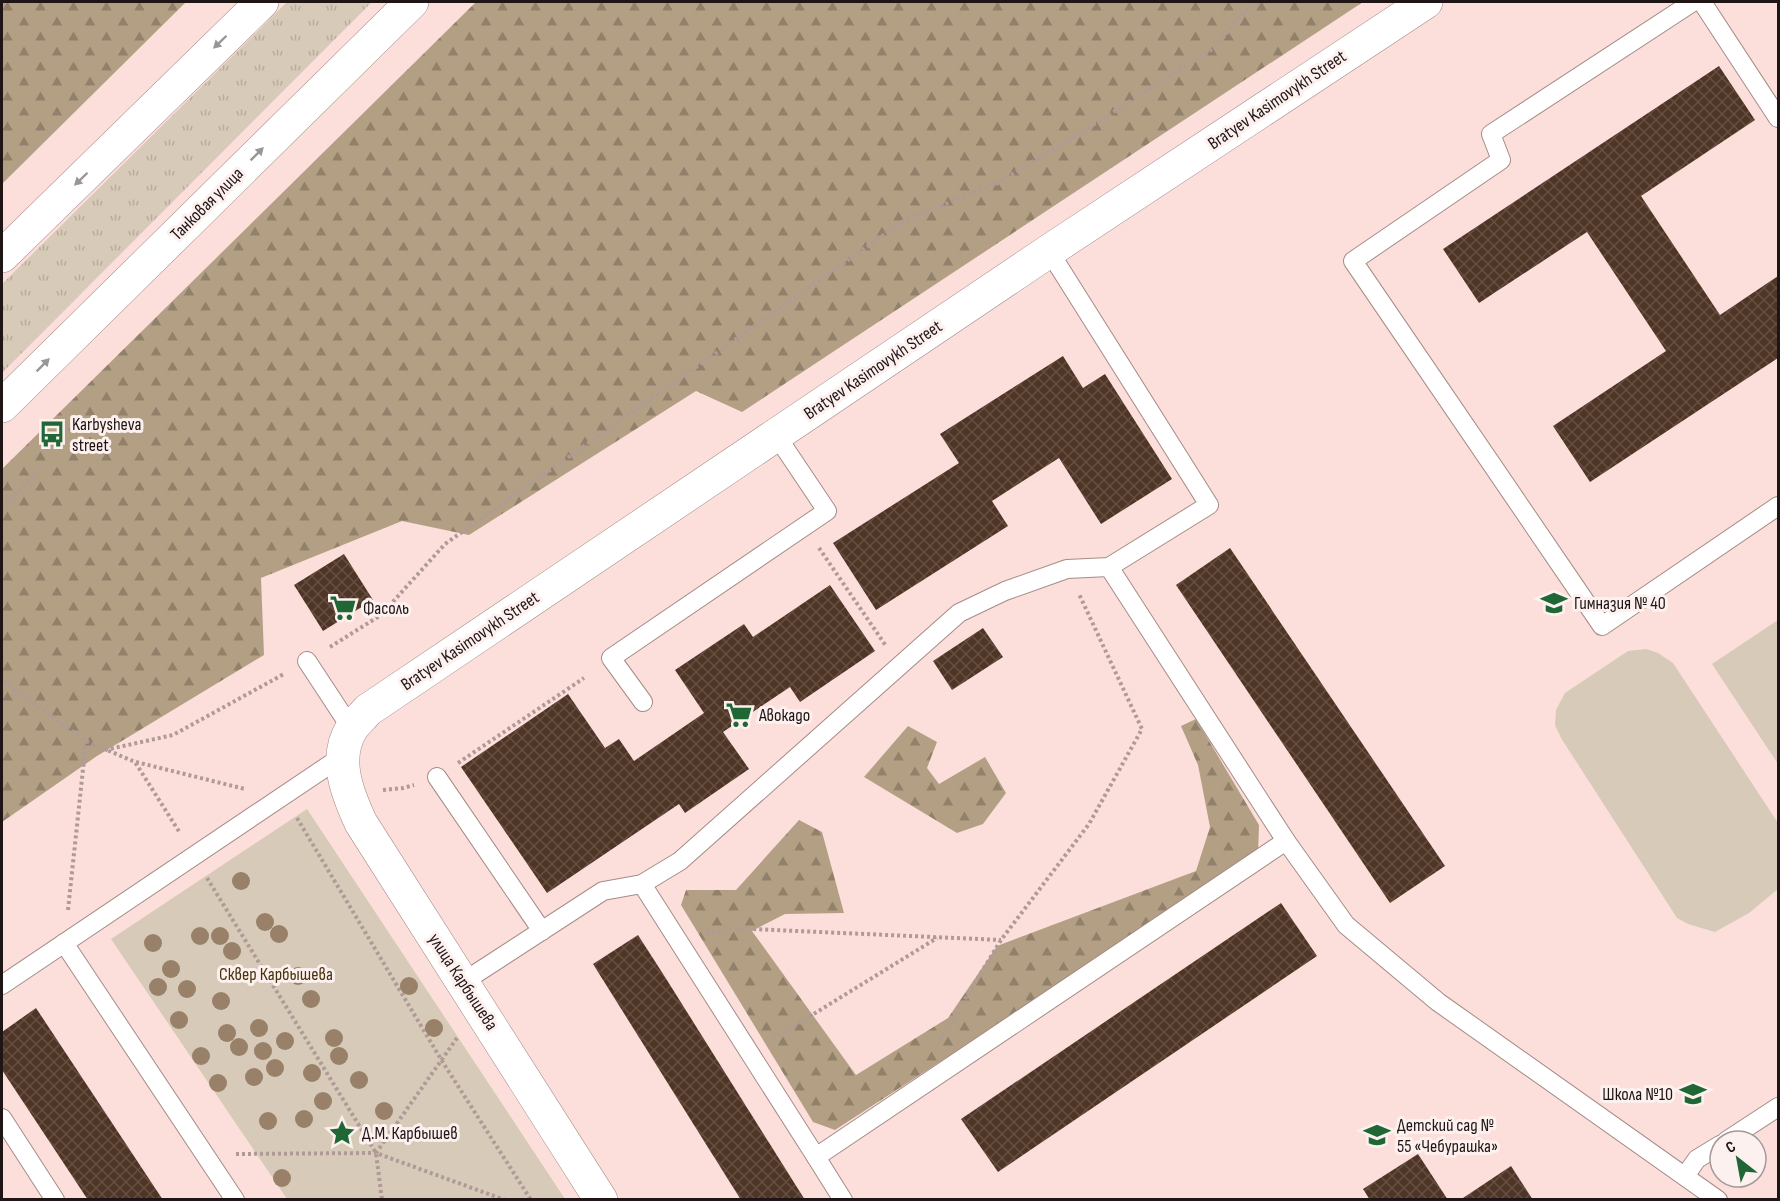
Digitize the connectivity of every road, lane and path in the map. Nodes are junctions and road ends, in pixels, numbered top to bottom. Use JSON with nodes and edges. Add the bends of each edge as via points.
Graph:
{"nodes":[{"id":1,"x":262,"y":2,"type":"edge"},
{"id":2,"x":412,"y":2,"type":"edge"},
{"id":3,"x":1261,"y":2,"type":"edge"},
{"id":4,"x":1426,"y":2,"type":"edge"},
{"id":5,"x":1693,"y":2,"type":"edge"},
{"id":6,"x":1702,"y":2,"type":"edge"},
{"id":7,"x":1779,"y":118,"type":"edge"},
{"id":8,"x":1049,"y":251,"type":"junction"},
{"id":9,"x":2,"y":256,"type":"edge"},
{"id":10,"x":2,"y":406,"type":"edge"},
{"id":11,"x":776,"y":435,"type":"junction"},
{"id":12,"x":41,"y":467,"type":"dead end"},
{"id":13,"x":1779,"y":506,"type":"edge"},
{"id":14,"x":2,"y":508,"type":"edge"},
{"id":15,"x":804,"y":526,"type":"junction"},
{"id":16,"x":1109,"y":567,"type":"junction"},
{"id":17,"x":1067,"y":569,"type":"junction"},
{"id":18,"x":307,"y":661,"type":"junction"},
{"id":19,"x":900,"y":666,"type":"junction"},
{"id":20,"x":2,"y":675,"type":"edge"},
{"id":21,"x":584,"y":678,"type":"dead end"},
{"id":22,"x":643,"y":702,"type":"dead end"},
{"id":23,"x":86,"y":741,"type":"junction"},
{"id":24,"x":346,"y":742,"type":"junction"},
{"id":25,"x":105,"y":750,"type":"junction"},
{"id":26,"x":135,"y":762,"type":"junction"},
{"id":27,"x":437,"y":777,"type":"junction"},
{"id":28,"x":380,"y":790,"type":"dead end"},
{"id":29,"x":284,"y":797,"type":"junction"},
{"id":30,"x":1286,"y":842,"type":"junction"},
{"id":31,"x":194,"y":857,"type":"junction"},
{"id":32,"x":642,"y":884,"type":"junction"},
{"id":33,"x":542,"y":931,"type":"junction"},
{"id":34,"x":938,"y":937,"type":"junction"},
{"id":35,"x":1001,"y":940,"type":"junction"},
{"id":36,"x":679,"y":942,"type":"junction"},
{"id":37,"x":64,"y":943,"type":"junction"},
{"id":38,"x":2,"y":985,"type":"edge"},
{"id":39,"x":470,"y":994,"type":"junction"},
{"id":40,"x":936,"y":1048,"type":"dead end"},
{"id":41,"x":749,"y":1053,"type":"junction"},
{"id":42,"x":442,"y":1061,"type":"junction"},
{"id":43,"x":1779,"y":1107,"type":"edge"},
{"id":44,"x":2,"y":1118,"type":"edge"},
{"id":45,"x":1745,"y":1129,"type":"edge"},
{"id":46,"x":1708,"y":1152,"type":"edge"},
{"id":47,"x":376,"y":1153,"type":"junction"},
{"id":48,"x":205,"y":1154,"type":"junction"},
{"id":49,"x":816,"y":1157,"type":"junction"},
{"id":50,"x":1685,"y":1176,"type":"junction"},
{"id":51,"x":55,"y":1200,"type":"edge"},
{"id":52,"x":235,"y":1200,"type":"edge"},
{"id":53,"x":382,"y":1200,"type":"edge"},
{"id":54,"x":505,"y":1200,"type":"edge"},
{"id":55,"x":531,"y":1200,"type":"edge"},
{"id":56,"x":601,"y":1200,"type":"edge"},
{"id":57,"x":843,"y":1200,"type":"edge"},
{"id":58,"x":1718,"y":1200,"type":"edge"}],
"edges":[{"from":1,"to":9,"type":"street","one_way":true},
{"from":10,"to":2,"type":"street","name":"Танковая улица","one_way":true},
{"from":3,"to":18,"type":"path","via":[[1245,12],[1214,48],[1085,130],[998,183],[905,220],[445,544],[381,615]]},
{"from":4,"to":8,"type":"street","name":"Bratyev Kasimovykh Street"},
{"from":5,"to":13,"type":"lane","via":[[1491,134],[1501,160],[1353,261],[1602,626]]},
{"from":6,"to":7,"type":"lane"},
{"from":8,"to":11,"type":"street","name":"Bratyev Kasimovykh Street"},
{"from":8,"to":16,"type":"lane","via":[[1209,505]]},
{"from":11,"to":15,"type":"lane","via":[[827,511]]},
{"from":11,"to":24,"type":"street","name":"Bratyev Kasimovykh Street","via":[[368,710]]},
{"from":12,"to":14,"type":"path"},
{"from":15,"to":19,"type":"path"},
{"from":15,"to":22,"type":"lane","via":[[611,658]]},
{"from":16,"to":17,"type":"lane"},
{"from":16,"to":30,"type":"lane"},
{"from":17,"to":19,"type":"lane","via":[[1005,591],[959,613]]},
{"from":17,"to":35,"type":"path","via":[[1142,729],[1089,824]]},
{"from":18,"to":24,"type":"lane"},
{"from":18,"to":25,"type":"path","via":[[173,735]]},
{"from":19,"to":32,"type":"lane","via":[[680,861]]},
{"from":20,"to":23,"type":"path","via":[[7,684]]},
{"from":21,"to":27,"type":"path"},
{"from":23,"to":25,"type":"path"},
{"from":23,"to":37,"type":"path"},
{"from":24,"to":29,"type":"lane"},
{"from":24,"to":39,"type":"street","name":"улица Карбышева","via":[[349,797],[361,823]]},
{"from":25,"to":26,"type":"path"},
{"from":26,"to":29,"type":"path"},
{"from":26,"to":31,"type":"path"},
{"from":27,"to":28,"type":"path","via":[[403,788]]},
{"from":27,"to":33,"type":"lane"},
{"from":29,"to":31,"type":"lane"},
{"from":29,"to":42,"type":"path"},
{"from":30,"to":49,"type":"lane"},
{"from":30,"to":50,"type":"lane","via":[[1346,925],[1438,1002]]},
{"from":31,"to":37,"type":"lane"},
{"from":31,"to":47,"type":"path"},
{"from":32,"to":33,"type":"lane","via":[[603,891]]},
{"from":32,"to":36,"type":"lane"},
{"from":33,"to":39,"type":"lane"},
{"from":34,"to":35,"type":"path"},
{"from":34,"to":36,"type":"path","via":[[729,928]]},
{"from":34,"to":41,"type":"path"},
{"from":35,"to":40,"type":"path"},
{"from":36,"to":41,"type":"lane"},
{"from":37,"to":38,"type":"lane"},
{"from":37,"to":48,"type":"lane"},
{"from":39,"to":42,"type":"path"},
{"from":39,"to":56,"type":"street","name":"улица Карбышева"},
{"from":41,"to":49,"type":"lane"},
{"from":42,"to":47,"type":"path"},
{"from":42,"to":55,"type":"path"},
{"from":43,"to":45,"type":"lane"},
{"from":44,"to":51,"type":"lane"},
{"from":46,"to":50,"type":"lane","via":[[1697,1159]]},
{"from":47,"to":48,"type":"path"},
{"from":47,"to":53,"type":"path"},
{"from":47,"to":54,"type":"path"},
{"from":48,"to":52,"type":"lane"},
{"from":49,"to":57,"type":"lane"},
{"from":50,"to":58,"type":"lane"}]}
